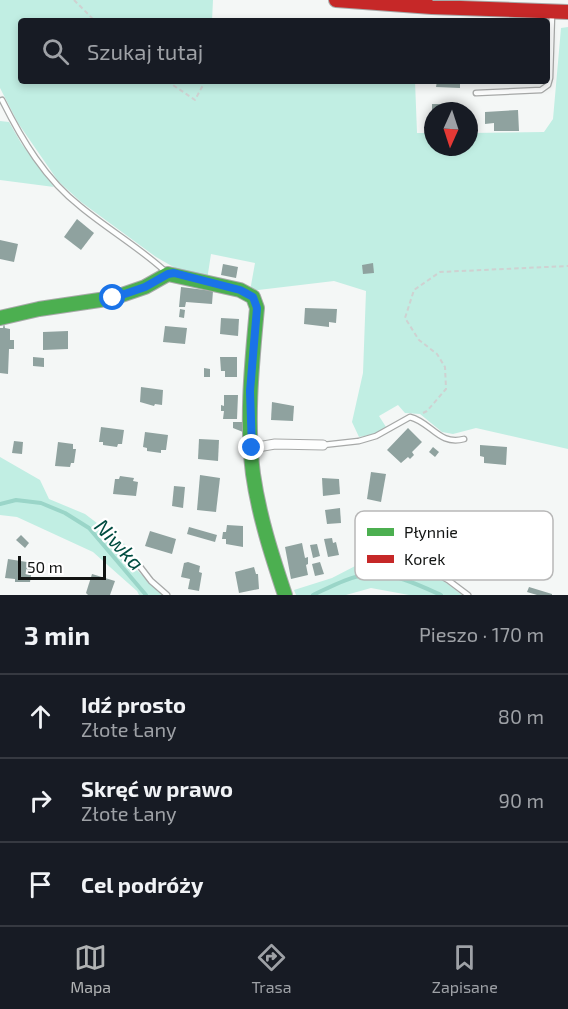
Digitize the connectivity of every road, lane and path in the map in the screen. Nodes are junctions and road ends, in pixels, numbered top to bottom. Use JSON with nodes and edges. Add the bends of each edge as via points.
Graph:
{"nodes":[{"id":1,"x":74,"y":0,"type":"edge"},
{"id":2,"x":336,"y":0,"type":"edge"},
{"id":3,"x":344,"y":0,"type":"edge"},
{"id":4,"x":433,"y":4,"type":"edge"},
{"id":5,"x":552,"y":12,"type":"junction"},
{"id":6,"x":568,"y":12,"type":"edge"},
{"id":7,"x":92,"y":18,"type":"edge"},
{"id":8,"x":550,"y":78,"type":"edge"},
{"id":9,"x":171,"y":84,"type":"edge"},
{"id":10,"x":548,"y":84,"type":"edge"},
{"id":11,"x":203,"y":85,"type":"dead end"},
{"id":12,"x":476,"y":93,"type":"dead end"},
{"id":13,"x":2,"y":100,"type":"dead end"},
{"id":14,"x":568,"y":266,"type":"edge"},
{"id":15,"x":168,"y":274,"type":"junction"},
{"id":16,"x":0,"y":318,"type":"edge"},
{"id":17,"x":410,"y":417,"type":"junction"},
{"id":18,"x":464,"y":439,"type":"dead end"},
{"id":19,"x":323,"y":445,"type":"joint"},
{"id":20,"x":252,"y":448,"type":"junction"},
{"id":21,"x":138,"y":564,"type":"dead end"},
{"id":22,"x":448,"y":580,"type":"edge"},
{"id":23,"x":283,"y":594,"type":"edge"},
{"id":24,"x":167,"y":595,"type":"edge"},
{"id":25,"x":468,"y":595,"type":"edge"}],
"edges":[{"from":1,"to":7,"type":"path"},
{"from":2,"to":3,"type":"street"},
{"from":3,"to":4,"type":"street"},
{"from":4,"to":5,"type":"street"},
{"from":5,"to":6,"type":"street"},
{"from":5,"to":8,"type":"lane"},
{"from":9,"to":11,"type":"path","via":[[195,100]]},
{"from":10,"to":12,"type":"lane","via":[[541,90]]},
{"from":13,"to":15,"type":"lane","via":[[26,145],[56,184]]},
{"from":14,"to":17,"type":"path","via":[[440,272],[414,290],[405,318],[419,340],[437,354],[445,367],[447,382],[446,389],[427,411]]},
{"from":15,"to":16,"type":"street","via":[[113,298]]},
{"from":15,"to":20,"type":"street","via":[[240,290],[253,297],[257,308],[250,391]]},
{"from":17,"to":18,"type":"lane","via":[[443,438]]},
{"from":17,"to":19,"type":"lane","via":[[376,436]]},
{"from":19,"to":20,"type":"street","via":[[275,444]]},
{"from":20,"to":23,"type":"street","via":[[263,523]]},
{"from":21,"to":24,"type":"lane"},
{"from":22,"to":25,"type":"lane"}]}
